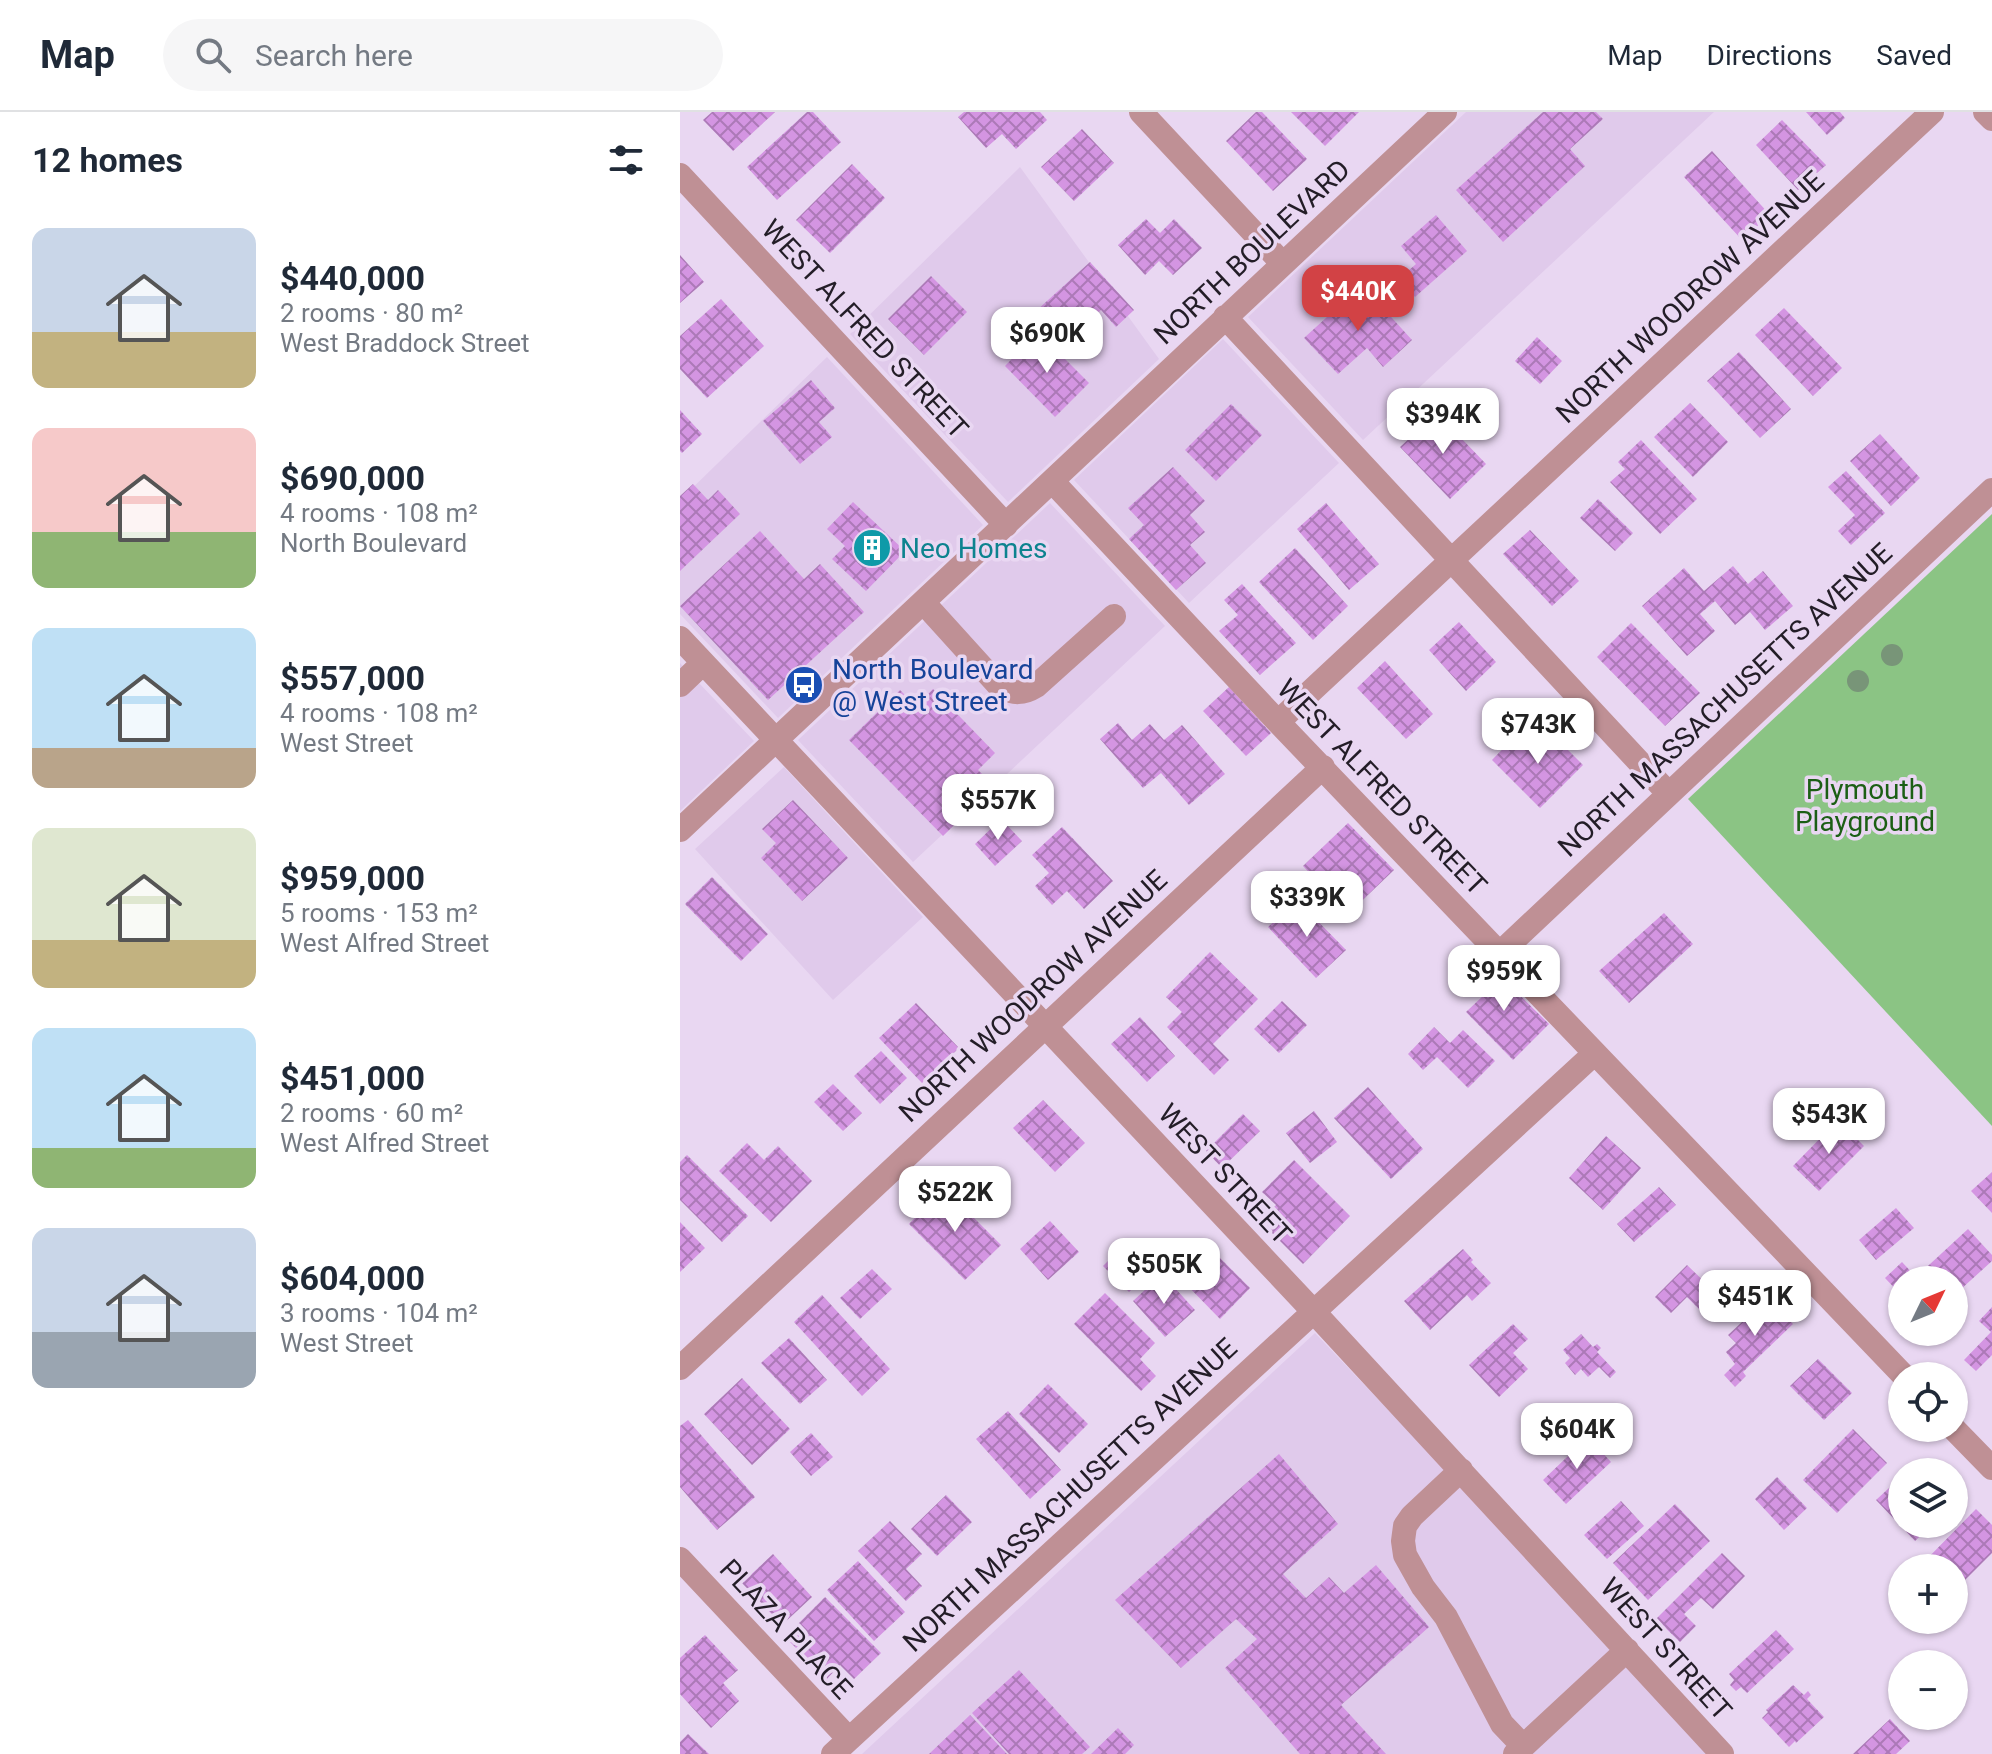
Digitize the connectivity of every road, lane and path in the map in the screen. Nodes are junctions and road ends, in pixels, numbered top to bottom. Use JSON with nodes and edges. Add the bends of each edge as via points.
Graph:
{"nodes":[{"id":1,"x":1141,"y":112,"type":"edge"},
{"id":2,"x":1445,"y":112,"type":"edge"},
{"id":3,"x":1932,"y":112,"type":"edge"},
{"id":4,"x":1985,"y":112,"type":"edge"},
{"id":5,"x":1992,"y":119,"type":"edge"},
{"id":6,"x":680,"y":175,"type":"edge"},
{"id":7,"x":1283,"y":264,"type":"junction"},
{"id":8,"x":1225,"y":317,"type":"junction"},
{"id":9,"x":1052,"y":481,"type":"junction"},
{"id":10,"x":1992,"y":490,"type":"edge"},
{"id":11,"x":1006,"y":525,"type":"junction"},
{"id":12,"x":1453,"y":560,"type":"junction"},
{"id":13,"x":923,"y":602,"type":"junction"},
{"id":14,"x":1114,"y":616,"type":"dead end"},
{"id":15,"x":680,"y":638,"type":"edge"},
{"id":16,"x":703,"y":663,"type":"junction"},
{"id":17,"x":680,"y":685,"type":"edge"},
{"id":18,"x":1278,"y":722,"type":"junction"},
{"id":19,"x":776,"y":740,"type":"junction"},
{"id":20,"x":1323,"y":767,"type":"junction"},
{"id":21,"x":1668,"y":793,"type":"junction"},
{"id":22,"x":680,"y":830,"type":"edge"},
{"id":23,"x":1499,"y":954,"type":"junction"},
{"id":24,"x":1045,"y":1026,"type":"junction"},
{"id":25,"x":1595,"y":1053,"type":"junction"},
{"id":26,"x":1314,"y":1312,"type":"junction"},
{"id":27,"x":1891,"y":1362,"type":"edge"},
{"id":28,"x":680,"y":1368,"type":"edge"},
{"id":29,"x":1967,"y":1442,"type":"edge"},
{"id":30,"x":1992,"y":1468,"type":"edge"},
{"id":31,"x":1461,"y":1470,"type":"junction"},
{"id":32,"x":680,"y":1559,"type":"edge"},
{"id":33,"x":1627,"y":1650,"type":"junction"},
{"id":34,"x":841,"y":1747,"type":"edge"},
{"id":35,"x":1519,"y":1750,"type":"edge"},
{"id":36,"x":1722,"y":1754,"type":"edge"}],
"edges":[{"from":1,"to":7,"type":"street"},
{"from":2,"to":7,"type":"street","name":"NORTH BOULEVARD"},
{"from":3,"to":12,"type":"street","name":"NORTH WOODROW AVENUE"},
{"from":4,"to":5,"type":"street"},
{"from":6,"to":11,"type":"street","name":"WEST ALFRED STREET"},
{"from":7,"to":8,"type":"street","name":"NORTH BOULEVARD"},
{"from":8,"to":9,"type":"street","name":"NORTH BOULEVARD"},
{"from":8,"to":12,"type":"street"},
{"from":9,"to":11,"type":"street","name":"NORTH BOULEVARD"},
{"from":9,"to":18,"type":"street","name":"WEST ALFRED STREET"},
{"from":10,"to":21,"type":"street","name":"NORTH MASSACHUSETTS AVENUE"},
{"from":11,"to":13,"type":"street","name":"NORTH BOULEVARD"},
{"from":12,"to":18,"type":"street","name":"NORTH WOODROW AVENUE"},
{"from":12,"to":21,"type":"street"},
{"from":13,"to":14,"type":"street","via":[[1000,687],[1011,692],[1025,693],[1036,686]]},
{"from":13,"to":19,"type":"street","name":"NORTH BOULEVARD"},
{"from":15,"to":16,"type":"street","name":"WEST STREET"},
{"from":16,"to":17,"type":"street"},
{"from":16,"to":19,"type":"street","name":"WEST STREET"},
{"from":18,"to":20,"type":"street","name":"WEST ALFRED STREET"},
{"from":19,"to":22,"type":"street","name":"NORTH BOULEVARD"},
{"from":19,"to":24,"type":"street","name":"WEST STREET"},
{"from":20,"to":23,"type":"street","name":"WEST ALFRED STREET"},
{"from":20,"to":24,"type":"street","name":"NORTH WOODROW AVENUE"},
{"from":21,"to":23,"type":"street","name":"NORTH MASSACHUSETTS AVENUE"},
{"from":23,"to":25,"type":"street","name":"WEST ALFRED STREET"},
{"from":24,"to":26,"type":"street","name":"WEST STREET"},
{"from":24,"to":28,"type":"street","name":"NORTH WOODROW AVENUE"},
{"from":25,"to":26,"type":"street","name":"NORTH MASSACHUSETTS AVENUE"},
{"from":25,"to":27,"type":"street","name":"WEST ALFRED STREET"},
{"from":26,"to":31,"type":"street","name":"WEST STREET"},
{"from":26,"to":34,"type":"street","name":"NORTH MASSACHUSETTS AVENUE"},
{"from":29,"to":30,"type":"street"},
{"from":31,"to":33,"type":"street","name":"WEST STREET"},
{"from":31,"to":35,"type":"street","via":[[1405,1526],[1405,1555],[1446,1617]]},
{"from":32,"to":34,"type":"street","name":"PLAZA PLACE"},
{"from":33,"to":35,"type":"street"},
{"from":33,"to":36,"type":"street","name":"WEST STREET"}]}
